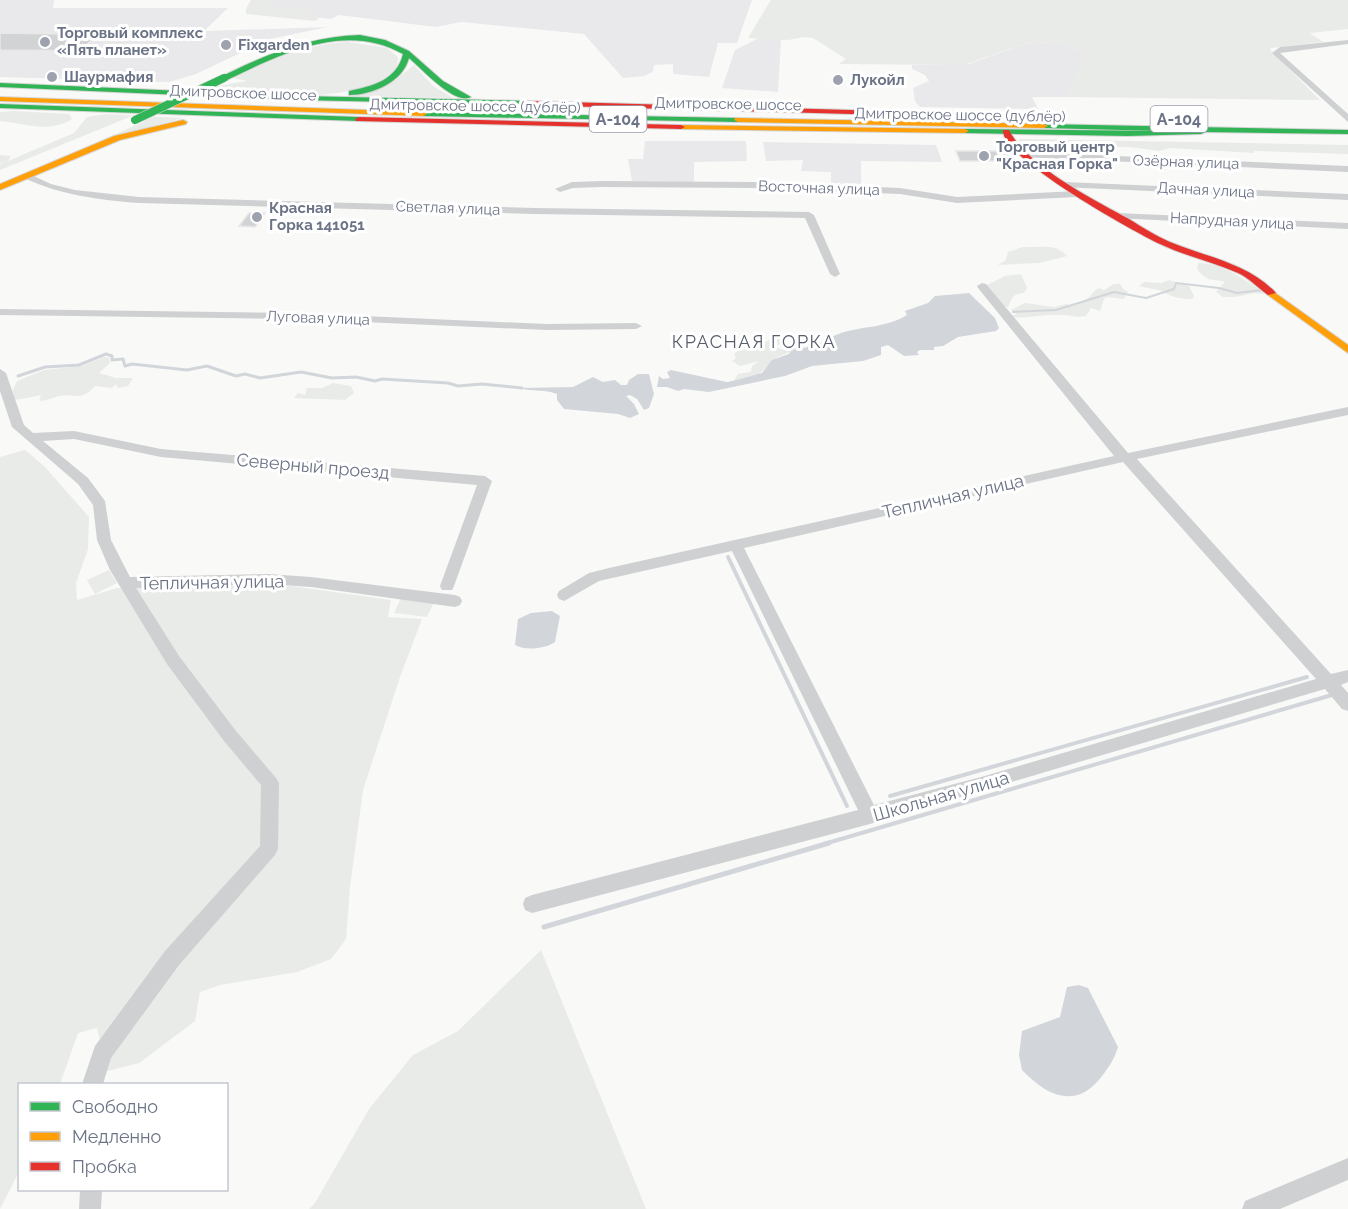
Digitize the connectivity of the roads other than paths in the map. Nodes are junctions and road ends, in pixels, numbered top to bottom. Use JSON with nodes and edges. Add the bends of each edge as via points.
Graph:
{"nodes":[{"id":1,"x":1348,"y":42,"type":"edge"},
{"id":2,"x":407,"y":52,"type":"junction"},
{"id":3,"x":0,"y":85,"type":"edge"},
{"id":4,"x":0,"y":92,"type":"edge"},
{"id":5,"x":298,"y":98,"type":"junction"},
{"id":6,"x":0,"y":99,"type":"edge"},
{"id":7,"x":504,"y":103,"type":"junction"},
{"id":8,"x":0,"y":106,"type":"edge"},
{"id":9,"x":263,"y":117,"type":"junction"},
{"id":10,"x":1003,"y":117,"type":"junction"},
{"id":11,"x":1348,"y":120,"type":"edge"},
{"id":12,"x":1237,"y":130,"type":"junction"},
{"id":13,"x":1006,"y":132,"type":"junction"},
{"id":14,"x":1348,"y":132,"type":"edge"},
{"id":15,"x":1024,"y":155,"type":"junction"},
{"id":16,"x":35,"y":164,"type":"junction"},
{"id":17,"x":1348,"y":169,"type":"edge"},
{"id":18,"x":0,"y":174,"type":"edge"},
{"id":19,"x":27,"y":176,"type":"junction"},
{"id":20,"x":0,"y":179,"type":"edge"},
{"id":21,"x":1064,"y":185,"type":"junction"},
{"id":22,"x":0,"y":187,"type":"edge"},
{"id":23,"x":560,"y":189,"type":"dead end"},
{"id":24,"x":1077,"y":194,"type":"junction"},
{"id":25,"x":1348,"y":197,"type":"edge"},
{"id":26,"x":1117,"y":216,"type":"junction"},
{"id":27,"x":1348,"y":226,"type":"edge"},
{"id":28,"x":835,"y":274,"type":"dead end"},
{"id":29,"x":982,"y":286,"type":"dead end"},
{"id":30,"x":0,"y":312,"type":"edge"},
{"id":31,"x":636,"y":326,"type":"dead end"},
{"id":32,"x":1348,"y":350,"type":"edge"},
{"id":33,"x":0,"y":373,"type":"edge"},
{"id":34,"x":1348,"y":411,"type":"edge"},
{"id":35,"x":25,"y":433,"type":"junction"},
{"id":36,"x":1127,"y":457,"type":"junction"},
{"id":37,"x":736,"y":545,"type":"junction"},
{"id":38,"x":127,"y":583,"type":"junction"},
{"id":39,"x":447,"y":586,"type":"dead end"},
{"id":40,"x":564,"y":595,"type":"dead end"},
{"id":41,"x":455,"y":601,"type":"dead end"},
{"id":42,"x":1348,"y":676,"type":"edge"},
{"id":43,"x":1329,"y":682,"type":"junction"},
{"id":44,"x":1348,"y":704,"type":"edge"},
{"id":45,"x":870,"y":816,"type":"junction"},
{"id":46,"x":532,"y":904,"type":"dead end"},
{"id":47,"x":93,"y":1083,"type":"edge"},
{"id":48,"x":1348,"y":1169,"type":"edge"},
{"id":49,"x":91,"y":1191,"type":"edge"},
{"id":50,"x":90,"y":1209,"type":"edge"},
{"id":51,"x":1253,"y":1209,"type":"edge"}],
"edges":[{"from":1,"to":11,"type":"street","via":[[1280,49],[1276,53]]},
{"from":2,"to":5,"type":"main road","via":[[403,71],[383,84],[352,93]]},
{"from":2,"to":7,"type":"main road","via":[[443,88],[462,96]]},
{"from":2,"to":16,"type":"main road","bridge":true,"via":[[383,41],[351,38],[283,51]]},
{"from":3,"to":5,"type":"main road","name":"Дмитровское шоссе (дублёр)"},
{"from":4,"to":10,"type":"main road","name":"Дмитровское шоссе","number":"А-104","via":[[381,107]]},
{"from":5,"to":7,"type":"main road","name":"Дмитровское шоссе (дублёр)"},
{"from":6,"to":12,"type":"main road","name":"Дмитровское шоссе","number":"А-104","via":[[356,114]]},
{"from":7,"to":10,"type":"main road","name":"Дмитровское шоссе (дублёр)"},
{"from":8,"to":9,"type":"main road","name":"Дмитровское шоссе (дублёр)"},
{"from":9,"to":13,"type":"main road","name":"Дмитровское шоссе (дублёр)"},
{"from":9,"to":19,"type":"main road","via":[[208,119],[141,131]]},
{"from":10,"to":11,"type":"main road","name":"Дмитровское шоссе","number":"А-104"},
{"from":12,"to":13,"type":"main road","name":"Дмитровское шоссе (дублёр)","via":[[1127,134]]},
{"from":12,"to":14,"type":"main road","name":"Дмитровское шоссе","number":"А-104"},
{"from":13,"to":15,"type":"main road"},
{"from":15,"to":17,"type":"street","name":"Озёрная улица"},
{"from":15,"to":21,"type":"main road"},
{"from":16,"to":18,"type":"main road"},
{"from":16,"to":20,"type":"main road"},
{"from":19,"to":22,"type":"main road"},
{"from":19,"to":28,"type":"street","name":"Светлая улица","via":[[54,189],[133,198],[588,214],[809,215]]},
{"from":21,"to":24,"type":"main road"},
{"from":21,"to":25,"type":"street","name":"Дачная улица"},
{"from":23,"to":24,"type":"street","name":"Восточная улица","via":[[602,184],[753,185],[873,189],[957,200]]},
{"from":24,"to":26,"type":"main road"},
{"from":26,"to":27,"type":"street","name":"Напрудная улица"},
{"from":26,"to":32,"type":"main road","via":[[1165,243],[1244,272]]},
{"from":29,"to":36,"type":"street","via":[[1118,452]]},
{"from":30,"to":31,"type":"street","name":"Луговая улица"},
{"from":33,"to":35,"type":"street"},
{"from":34,"to":36,"type":"street","name":"Тепличная улица"},
{"from":35,"to":38,"type":"street","name":"Тепличная улица","via":[[62,461],[100,504],[104,540]]},
{"from":35,"to":39,"type":"street","name":"Северный проезд","via":[[74,435],[161,453],[485,481]]},
{"from":36,"to":37,"type":"street","name":"Тепличная улица"},
{"from":36,"to":43,"type":"street"},
{"from":37,"to":40,"type":"street","name":"Тепличная улица","via":[[594,577]]},
{"from":37,"to":45,"type":"street"},
{"from":38,"to":41,"type":"street","name":"Тепличная улица","via":[[268,579]]},
{"from":38,"to":47,"type":"street","via":[[173,660],[270,783],[269,849],[172,958],[102,1053]]},
{"from":42,"to":43,"type":"street","name":"Школьная улица"},
{"from":43,"to":44,"type":"street"},
{"from":43,"to":45,"type":"street","name":"Школьная улица"},
{"from":45,"to":46,"type":"street","name":"Школьная улица"},
{"from":48,"to":51,"type":"street"},
{"from":49,"to":50,"type":"street"}]}
